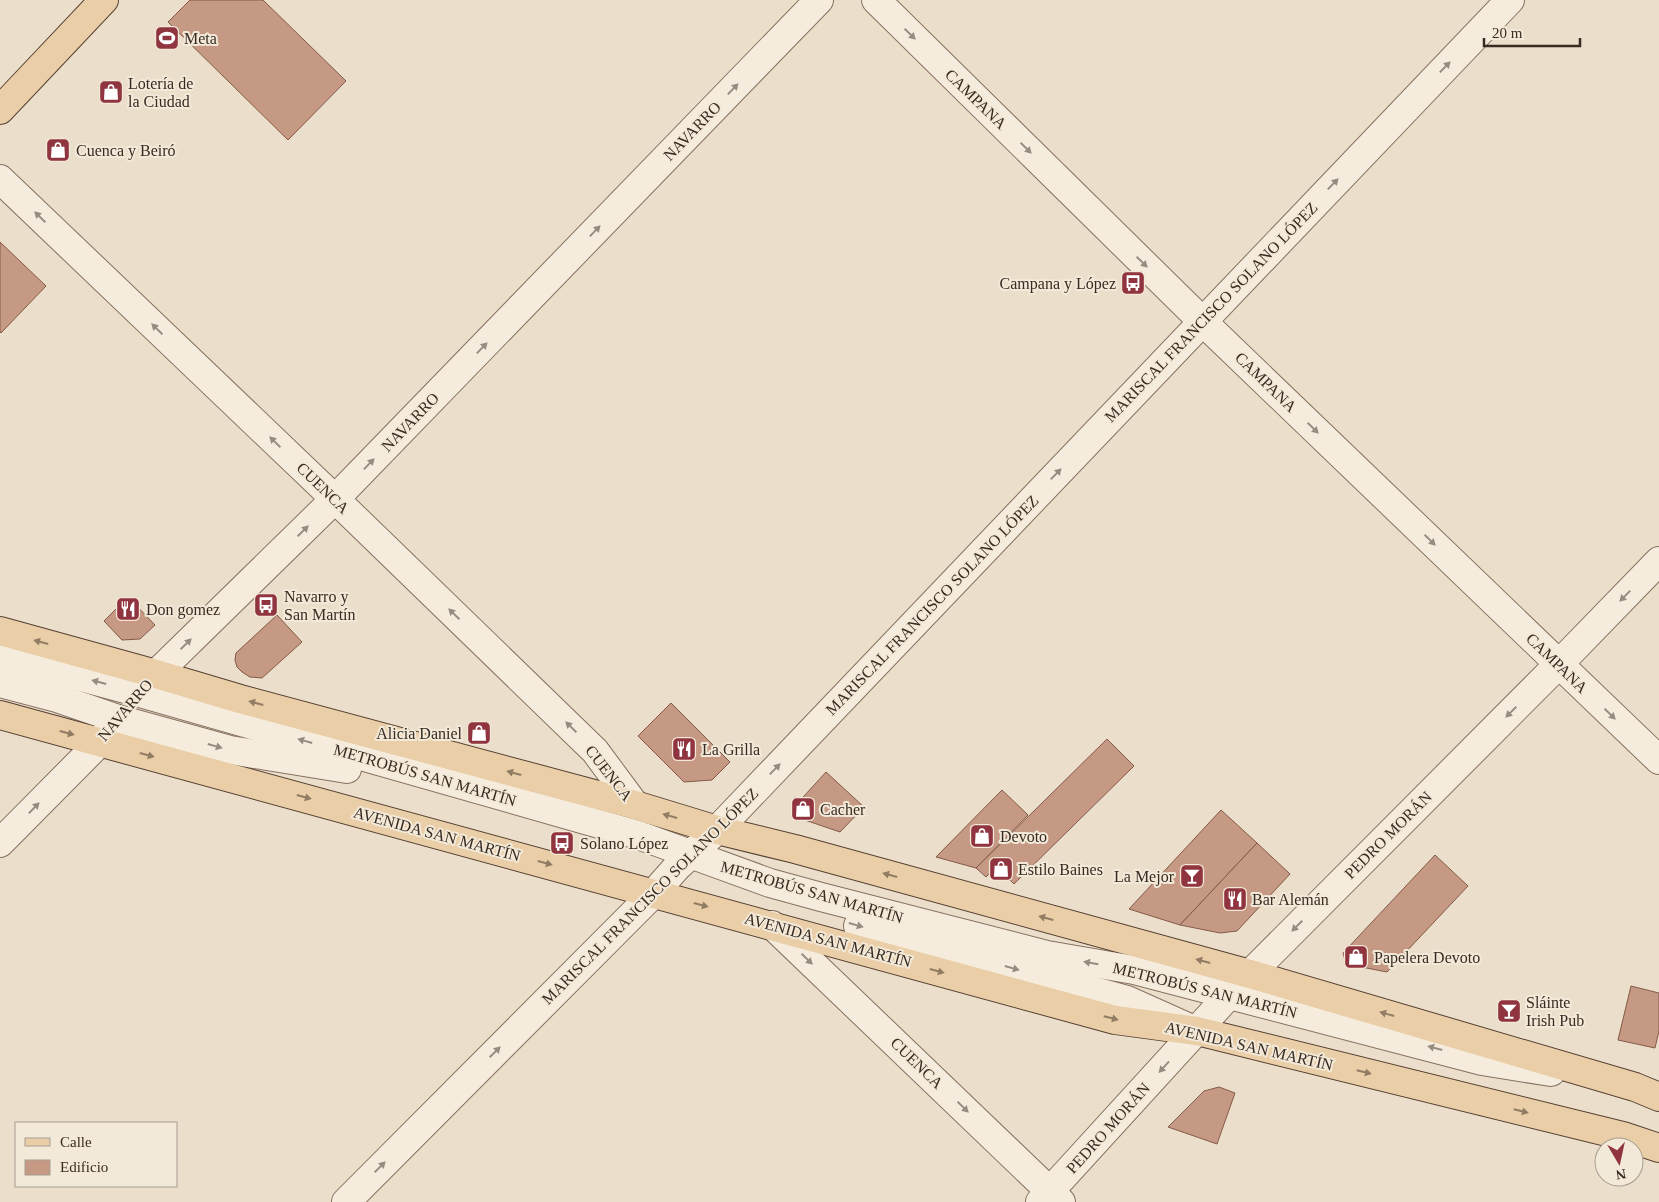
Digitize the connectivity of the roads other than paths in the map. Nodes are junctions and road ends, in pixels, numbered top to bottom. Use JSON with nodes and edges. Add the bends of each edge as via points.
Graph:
{"nodes":[{"id":1,"x":104,"y":0,"type":"edge"},
{"id":2,"x":819,"y":0,"type":"edge"},
{"id":3,"x":876,"y":0,"type":"edge"},
{"id":4,"x":1510,"y":0,"type":"edge"},
{"id":5,"x":0,"y":110,"type":"edge"},
{"id":6,"x":0,"y":179,"type":"edge"},
{"id":7,"x":1202,"y":321,"type":"junction"},
{"id":8,"x":335,"y":499,"type":"junction"},
{"id":9,"x":1659,"y":561,"type":"edge"},
{"id":10,"x":0,"y":631,"type":"edge"},
{"id":11,"x":0,"y":655,"type":"edge"},
{"id":12,"x":1558,"y":664,"type":"junction"},
{"id":13,"x":0,"y":683,"type":"edge"},
{"id":14,"x":148,"y":683,"type":"junction"},
{"id":15,"x":0,"y":715,"type":"edge"},
{"id":16,"x":118,"y":719,"type":"junction"},
{"id":17,"x":100,"y":742,"type":"junction"},
{"id":18,"x":1659,"y":760,"type":"edge"},
{"id":19,"x":635,"y":805,"type":"junction"},
{"id":20,"x":717,"y":830,"type":"junction"},
{"id":21,"x":0,"y":843,"type":"edge"},
{"id":22,"x":684,"y":861,"type":"junction"},
{"id":23,"x":654,"y":893,"type":"junction"},
{"id":24,"x":772,"y":925,"type":"junction"},
{"id":25,"x":1250,"y":974,"type":"junction"},
{"id":26,"x":1229,"y":994,"type":"junction"},
{"id":27,"x":1197,"y":1031,"type":"junction"},
{"id":28,"x":1651,"y":1091,"type":"edge"},
{"id":29,"x":1659,"y":1148,"type":"edge"},
{"id":30,"x":1051,"y":1198,"type":"edge"},
{"id":31,"x":346,"y":1202,"type":"edge"}],
"edges":[{"from":1,"to":5,"type":"main road"},
{"from":8,"to":2,"type":"street","name":"NAVARRO","one_way":true},
{"from":3,"to":7,"type":"street","name":"CAMPANA","one_way":true},
{"from":7,"to":4,"type":"street","name":"MARISCAL FRANCISCO SOLANO LÓPEZ","one_way":true},
{"from":8,"to":6,"type":"street","name":"CUENCA","one_way":true},
{"from":7,"to":12,"type":"street","name":"CAMPANA","one_way":true},
{"from":20,"to":7,"type":"street","name":"MARISCAL FRANCISCO SOLANO LÓPEZ","one_way":true},
{"from":14,"to":8,"type":"street","name":"NAVARRO","one_way":true},
{"from":19,"to":8,"type":"street","name":"CUENCA","one_way":true,"via":[[595,751]]},
{"from":9,"to":12,"type":"street","name":"PEDRO MORÁN","one_way":true},
{"from":14,"to":10,"type":"main road","one_way":true},
{"from":14,"to":11,"type":"street","name":"METROBÚS SAN MARTÍN","one_way":true},
{"from":12,"to":18,"type":"street","name":"CAMPANA","one_way":true},
{"from":12,"to":25,"type":"street","name":"PEDRO MORÁN","one_way":true},
{"from":13,"to":16,"type":"street","name":"METROBÚS SAN MARTÍN"},
{"from":14,"to":16,"type":"street","name":"NAVARRO"},
{"from":19,"to":14,"type":"main road","one_way":true,"via":[[240,699]]},
{"from":22,"to":14,"type":"street","name":"METROBÚS SAN MARTÍN","one_way":true,"via":[[638,835],[229,720]]},
{"from":15,"to":17,"type":"main road","name":"AVENIDA SAN MARTÍN","one_way":true},
{"from":16,"to":17,"type":"street","name":"NAVARRO"},
{"from":16,"to":22,"type":"street","name":"METROBÚS SAN MARTÍN","one_way":true,"via":[[230,750],[343,768]]},
{"from":21,"to":17,"type":"street","name":"NAVARRO","one_way":true},
{"from":17,"to":23,"type":"main road","name":"AVENIDA SAN MARTÍN","one_way":true},
{"from":20,"to":19,"type":"main road","one_way":true},
{"from":20,"to":22,"type":"street","name":"MARISCAL FRANCISCO SOLANO LÓPEZ"},
{"from":25,"to":20,"type":"main road","one_way":true},
{"from":22,"to":23,"type":"street","name":"MARISCAL FRANCISCO SOLANO LÓPEZ"},
{"from":26,"to":22,"type":"street","name":"METROBÚS SAN MARTÍN","one_way":true,"via":[[1134,970],[1047,955]]},
{"from":22,"to":27,"type":"street","name":"METROBÚS SAN MARTÍN","one_way":true,"via":[[739,893],[1127,1000]]},
{"from":23,"to":24,"type":"main road","name":"AVENIDA SAN MARTÍN","one_way":true},
{"from":31,"to":23,"type":"street","name":"MARISCAL FRANCISCO SOLANO LÓPEZ","one_way":true},
{"from":24,"to":27,"type":"main road","name":"AVENIDA SAN MARTÍN","one_way":true,"via":[[1115,1020]]},
{"from":24,"to":30,"type":"street","name":"CUENCA","one_way":true},
{"from":25,"to":26,"type":"street","name":"PEDRO MORÁN"},
{"from":28,"to":25,"type":"main road","one_way":true},
{"from":26,"to":27,"type":"street","name":"PEDRO MORÁN"},
{"from":28,"to":26,"type":"street","name":"METROBÚS SAN MARTÍN","one_way":true,"via":[[1482,1060]]},
{"from":27,"to":29,"type":"main road","name":"AVENIDA SAN MARTÍN","one_way":true,"via":[[1623,1136]]},
{"from":27,"to":30,"type":"street","name":"PEDRO MORÁN","one_way":true}]}
